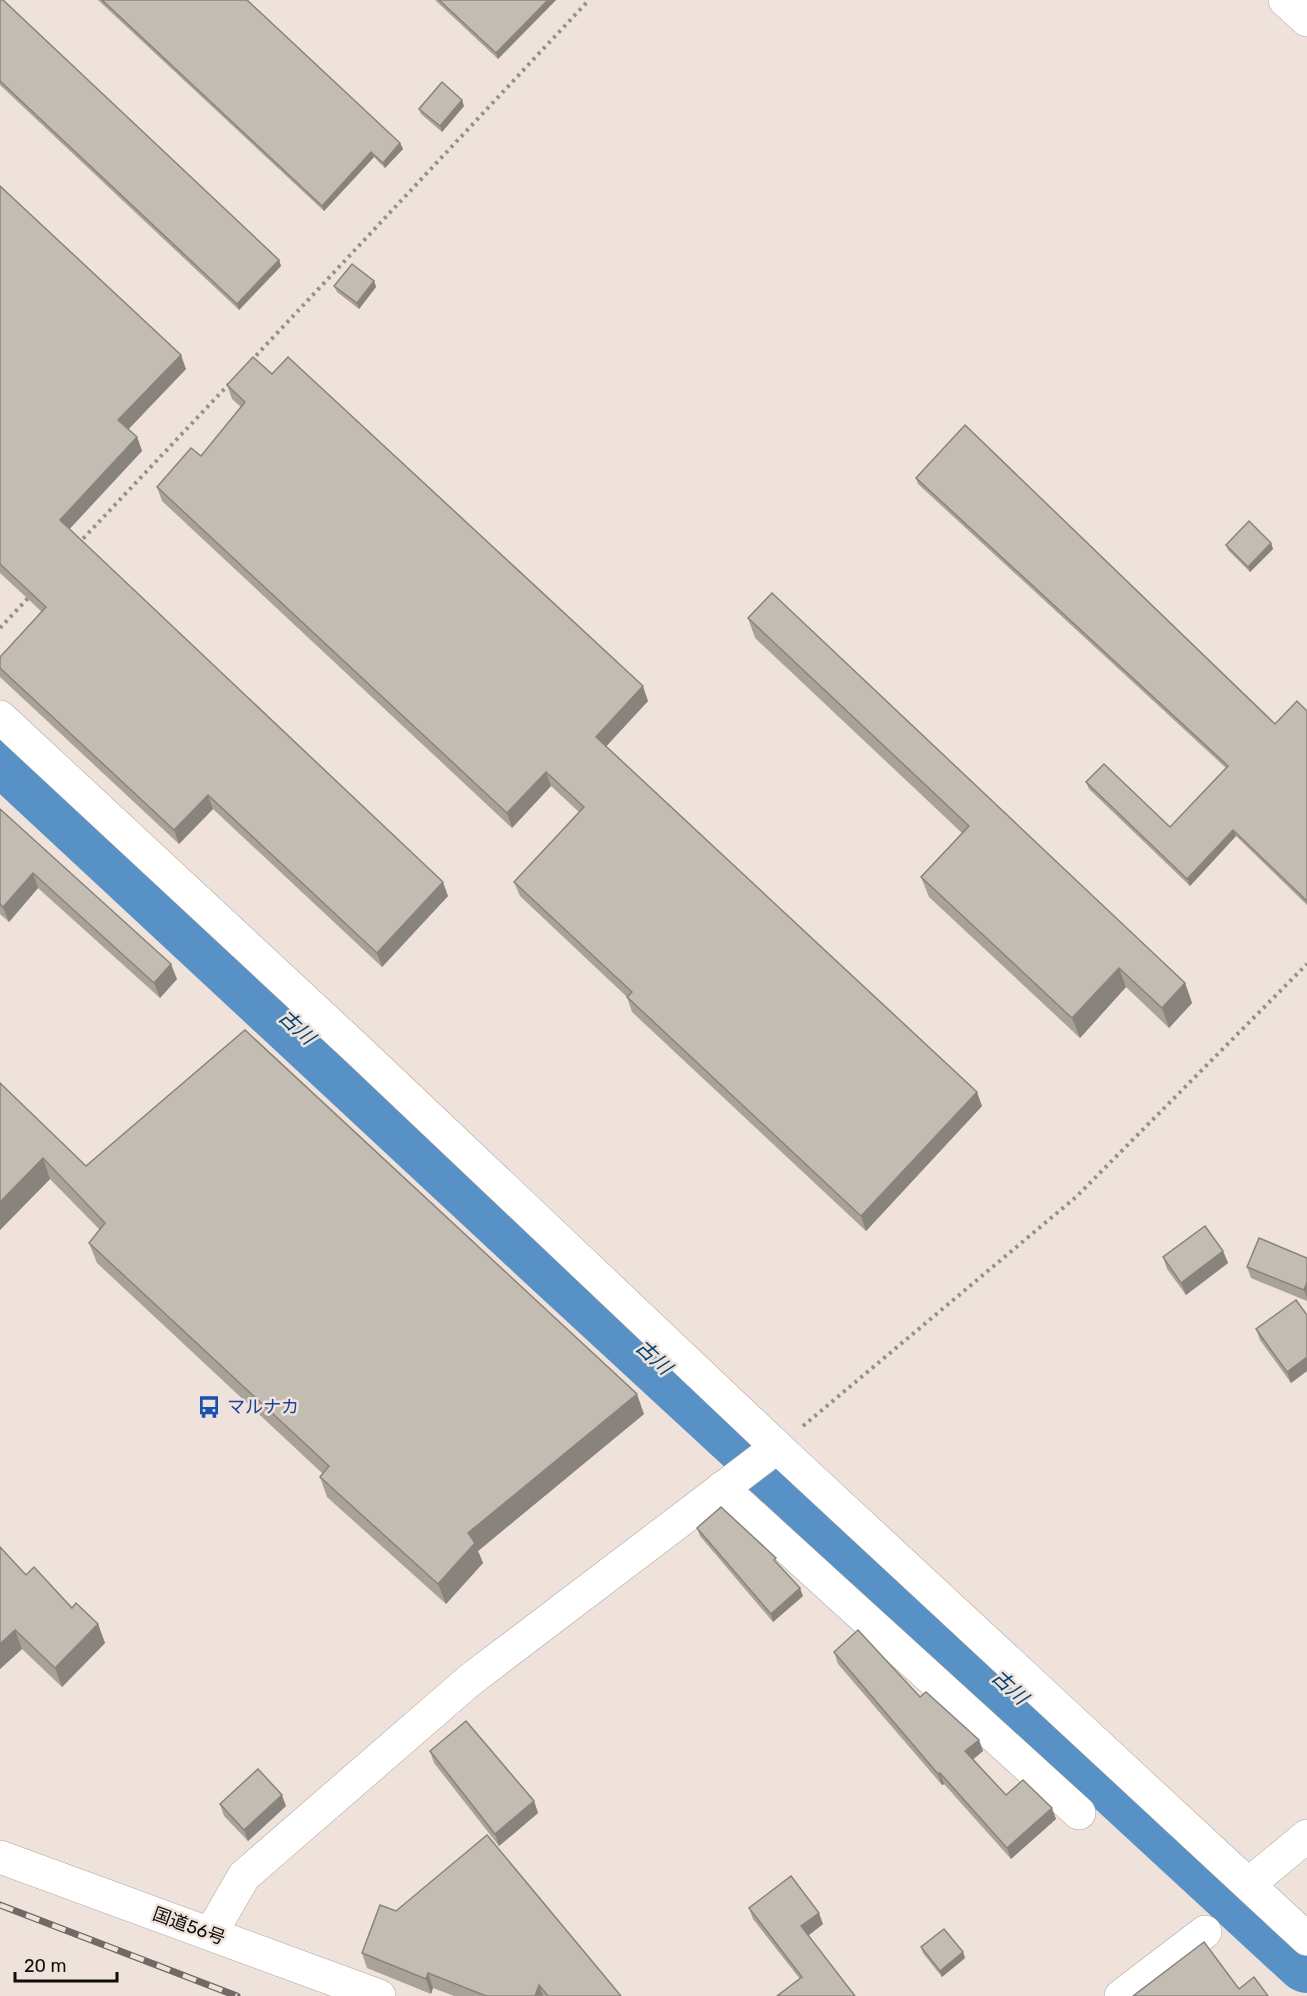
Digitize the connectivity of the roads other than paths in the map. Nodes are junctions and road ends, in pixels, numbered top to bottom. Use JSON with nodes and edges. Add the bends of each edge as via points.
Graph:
{"nodes":[{"id":1,"x":1286,"y":0,"type":"edge"},
{"id":2,"x":1307,"y":20,"type":"edge"},
{"id":3,"x":0,"y":717,"type":"edge"},
{"id":4,"x":772,"y":1452,"type":"junction"},
{"id":5,"x":730,"y":1482,"type":"junction"},
{"id":6,"x":1079,"y":1813,"type":"dead end"},
{"id":7,"x":1307,"y":1836,"type":"edge"},
{"id":8,"x":0,"y":1857,"type":"edge"},
{"id":9,"x":1250,"y":1884,"type":"junction"},
{"id":10,"x":1204,"y":1932,"type":"dead end"},
{"id":11,"x":211,"y":1933,"type":"junction"},
{"id":12,"x":1307,"y":1939,"type":"edge"},
{"id":13,"x":379,"y":1996,"type":"edge"},
{"id":14,"x":1121,"y":1996,"type":"edge"}],
"edges":[{"from":1,"to":2,"type":"main road"},
{"from":3,"to":4,"type":"main road","via":[[357,1049]]},
{"from":4,"to":5,"type":"main road"},
{"from":4,"to":9,"type":"main road"},
{"from":5,"to":6,"type":"main road"},
{"from":5,"to":11,"type":"main road","via":[[470,1680],[243,1876]]},
{"from":7,"to":9,"type":"main road"},
{"from":8,"to":11,"type":"main road","name":"国道56号"},
{"from":9,"to":12,"type":"main road"},
{"from":10,"to":14,"type":"main road"},
{"from":11,"to":13,"type":"main road","name":"国道56号"}]}
